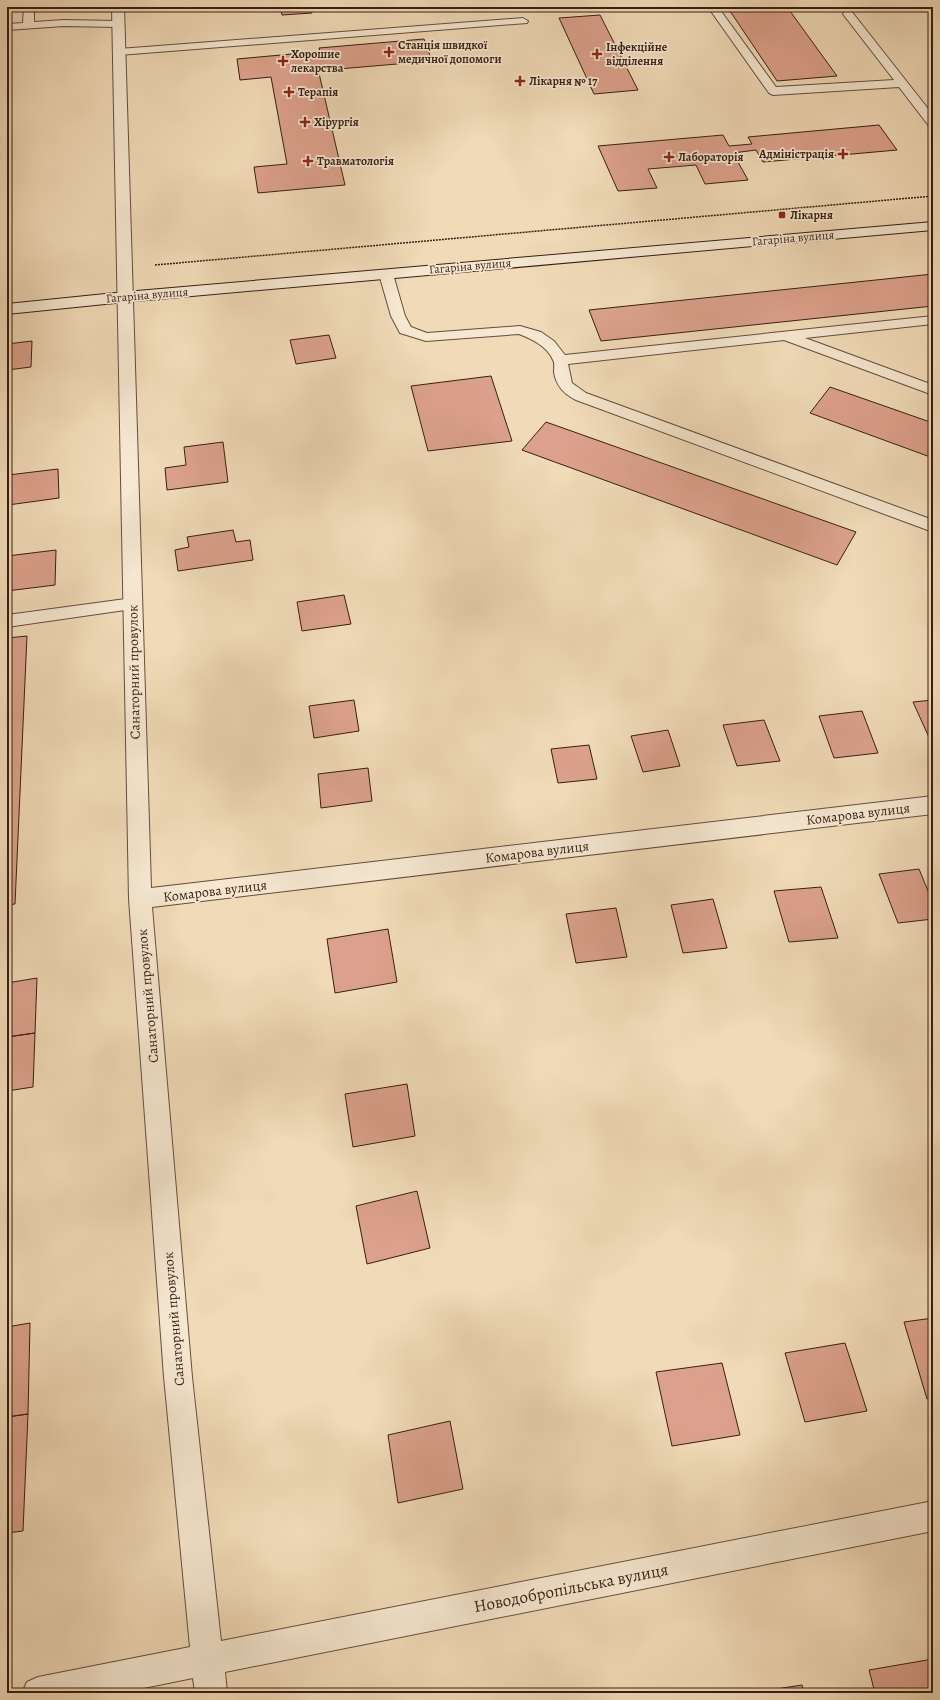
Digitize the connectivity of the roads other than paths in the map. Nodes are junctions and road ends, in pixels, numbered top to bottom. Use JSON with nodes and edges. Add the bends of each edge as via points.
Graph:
{"nodes":[{"id":1,"x":29,"y":7,"type":"edge"},
{"id":2,"x":118,"y":7,"type":"edge"},
{"id":3,"x":713,"y":7,"type":"edge"},
{"id":4,"x":848,"y":14,"type":"dead end"},
{"id":5,"x":523,"y":21,"type":"dead end"},
{"id":6,"x":118,"y":24,"type":"junction"},
{"id":7,"x":28,"y":26,"type":"junction"},
{"id":8,"x":7,"y":27,"type":"edge"},
{"id":9,"x":119,"y":52,"type":"junction"},
{"id":10,"x":902,"y":84,"type":"junction"},
{"id":11,"x":933,"y":123,"type":"edge"},
{"id":12,"x":933,"y":226,"type":"edge"},
{"id":13,"x":386,"y":274,"type":"junction"},
{"id":14,"x":125,"y":297,"type":"junction"},
{"id":15,"x":7,"y":309,"type":"edge"},
{"id":16,"x":933,"y":320,"type":"edge"},
{"id":17,"x":785,"y":336,"type":"junction"},
{"id":18,"x":561,"y":360,"type":"junction"},
{"id":19,"x":933,"y":390,"type":"edge"},
{"id":20,"x":933,"y":526,"type":"edge"},
{"id":21,"x":133,"y":604,"type":"junction"},
{"id":22,"x":7,"y":621,"type":"edge"},
{"id":23,"x":933,"y":805,"type":"edge"},
{"id":24,"x":140,"y":899,"type":"junction"},
{"id":25,"x":933,"y":1516,"type":"edge"},
{"id":26,"x":208,"y":1659,"type":"junction"},
{"id":27,"x":38,"y":1693,"type":"edge"},
{"id":28,"x":211,"y":1693,"type":"edge"}],
"edges":[{"from":1,"to":7,"type":"lane"},
{"from":2,"to":6,"type":"street","name":"Санаторний провулок"},
{"from":3,"to":10,"type":"lane","via":[[773,91]]},
{"from":4,"to":10,"type":"lane"},
{"from":5,"to":9,"type":"lane"},
{"from":6,"to":7,"type":"lane","via":[[64,23]]},
{"from":6,"to":9,"type":"street","name":"Санаторний провулок"},
{"from":7,"to":8,"type":"lane"},
{"from":9,"to":14,"type":"street","name":"Санаторний провулок"},
{"from":10,"to":11,"type":"lane"},
{"from":12,"to":13,"type":"street","name":"Гагаріна вулиця"},
{"from":13,"to":14,"type":"street","name":"Гагаріна вулиця"},
{"from":13,"to":18,"type":"lane","via":[[398,316],[405,330],[426,337],[520,330],[536,335],[549,344]]},
{"from":14,"to":15,"type":"street","name":"Гагаріна вулиця"},
{"from":14,"to":21,"type":"street","name":"Санаторний провулок"},
{"from":16,"to":17,"type":"lane"},
{"from":17,"to":18,"type":"lane"},
{"from":17,"to":19,"type":"lane"},
{"from":18,"to":20,"type":"lane","via":[[561,374],[568,390],[598,404]]},
{"from":21,"to":22,"type":"lane"},
{"from":21,"to":24,"type":"street","name":"Санаторний провулок"},
{"from":23,"to":24,"type":"street","name":"Комарова вулиця"},
{"from":24,"to":26,"type":"street","name":"Санаторний провулок","via":[[178,1377]]},
{"from":25,"to":26,"type":"street","name":"Новодобропільська вулиця"},
{"from":26,"to":27,"type":"street","name":"Новодобропільська вулиця"},
{"from":26,"to":28,"type":"street","name":"Санаторний провулок"}]}
